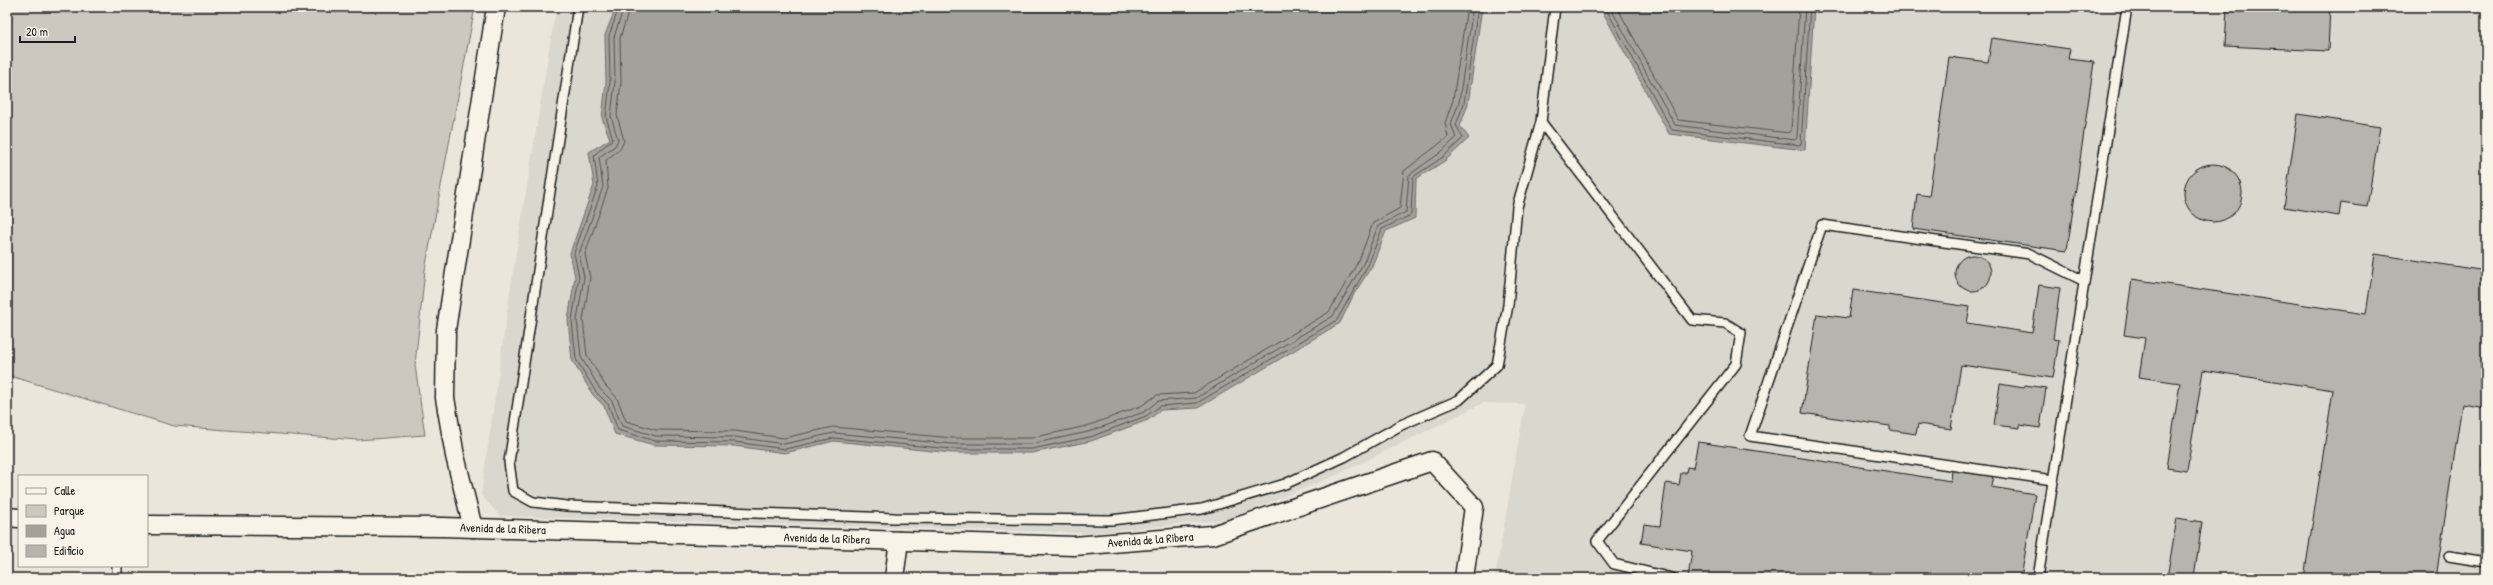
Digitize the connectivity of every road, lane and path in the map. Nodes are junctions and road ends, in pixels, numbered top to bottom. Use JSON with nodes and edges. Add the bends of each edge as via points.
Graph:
{"nodes":[{"id":1,"x":496,"y":7,"type":"edge"},
{"id":2,"x":578,"y":7,"type":"edge"},
{"id":3,"x":1555,"y":7,"type":"edge"},
{"id":4,"x":2127,"y":7,"type":"edge"},
{"id":5,"x":1541,"y":122,"type":"junction"},
{"id":6,"x":2084,"y":281,"type":"junction"},
{"id":7,"x":2053,"y":480,"type":"junction"},
{"id":8,"x":7,"y":517,"type":"edge"},
{"id":9,"x":18,"y":518,"type":"edge"},
{"id":10,"x":148,"y":525,"type":"edge"},
{"id":11,"x":473,"y":528,"type":"junction"},
{"id":12,"x":899,"y":541,"type":"junction"},
{"id":13,"x":2449,"y":556,"type":"dead end"},
{"id":14,"x":2486,"y":562,"type":"edge"},
{"id":15,"x":117,"y":567,"type":"edge"},
{"id":16,"x":117,"y":578,"type":"edge"},
{"id":17,"x":894,"y":578,"type":"edge"},
{"id":18,"x":1464,"y":578,"type":"edge"},
{"id":19,"x":1672,"y":578,"type":"edge"},
{"id":20,"x":2038,"y":578,"type":"edge"}],
"edges":[{"from":1,"to":11,"type":"street","via":[[446,330],[445,398],[455,456]]},
{"from":2,"to":5,"type":"lane","via":[[509,462],[513,491],[540,503],[895,518],[1111,520],[1202,509],[1285,484],[1344,457],[1401,424],[1459,400],[1497,365],[1508,305],[1517,207]]},
{"from":3,"to":5,"type":"lane"},
{"from":4,"to":6,"type":"lane"},
{"from":5,"to":19,"type":"lane","via":[[1692,320],[1725,323],[1741,333],[1736,364],[1597,541],[1614,564]]},
{"from":6,"to":7,"type":"lane"},
{"from":6,"to":7,"type":"lane","via":[[2030,254],[1822,225],[1750,436]]},
{"from":7,"to":20,"type":"lane"},
{"from":8,"to":9,"type":"street"},
{"from":10,"to":11,"type":"street","name":"Avenida de la Ribera"},
{"from":11,"to":12,"type":"street","name":"Avenida de la Ribera"},
{"from":12,"to":17,"type":"street"},
{"from":12,"to":18,"type":"street","name":"Avenida de la Ribera","via":[[1074,546],[1213,535],[1432,461],[1474,507]]},
{"from":13,"to":14,"type":"lane"},
{"from":15,"to":16,"type":"lane"}]}
